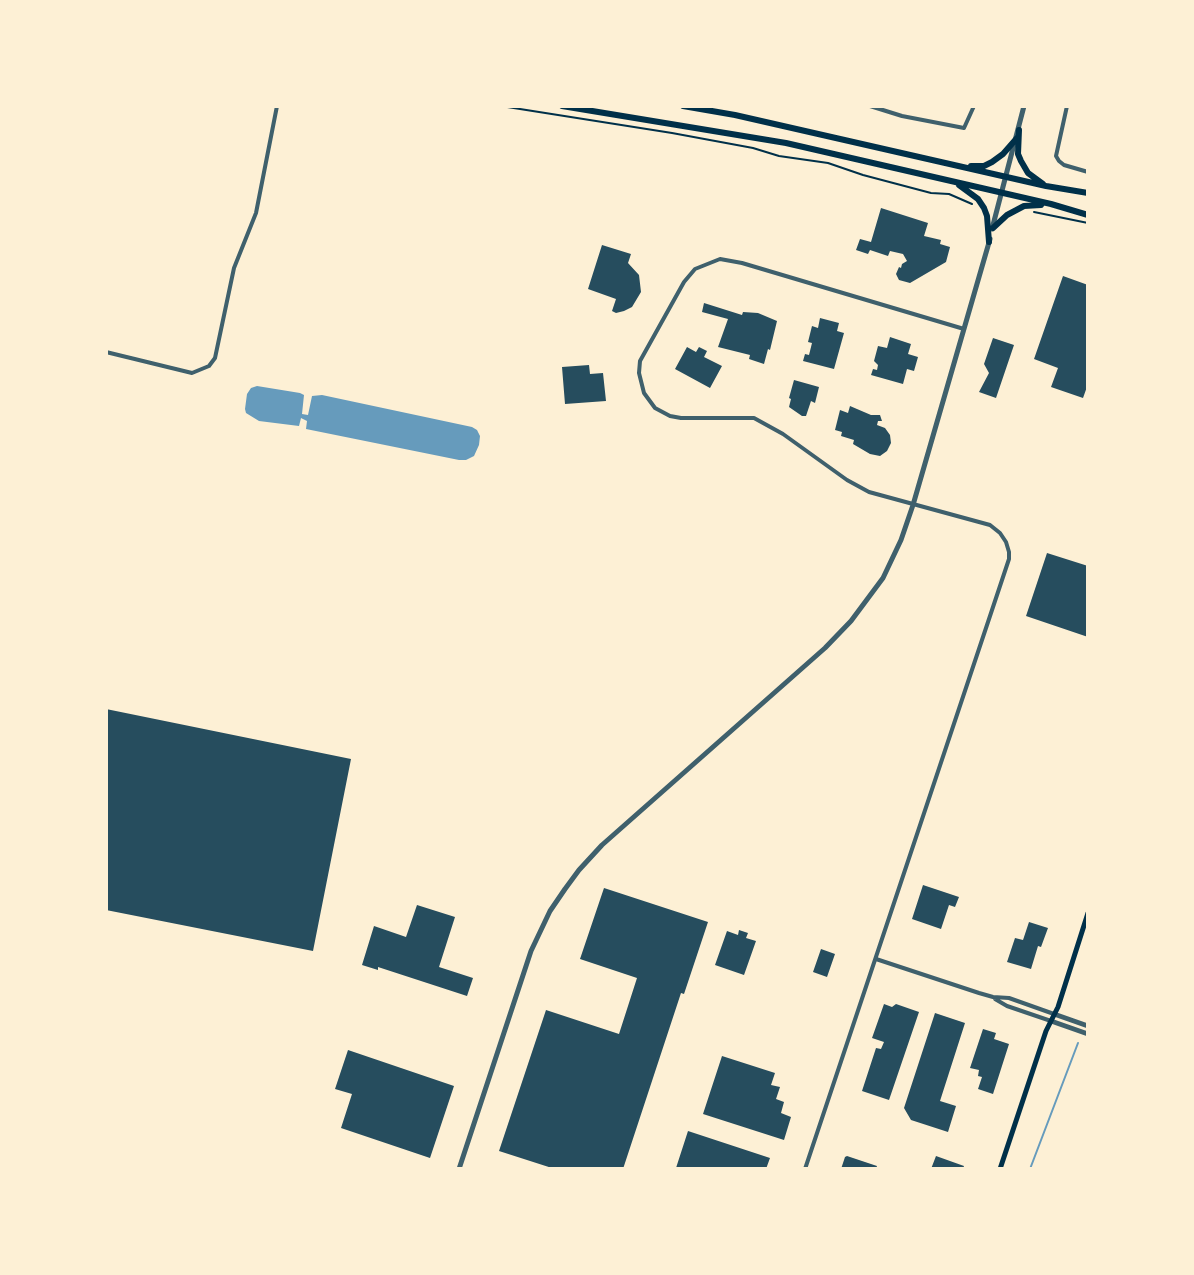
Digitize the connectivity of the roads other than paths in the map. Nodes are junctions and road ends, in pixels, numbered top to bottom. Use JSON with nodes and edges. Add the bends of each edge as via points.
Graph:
{"nodes":[{"id":1,"x":277,"y":106,"type":"edge"},
{"id":2,"x":562,"y":106,"type":"edge"},
{"id":3,"x":683,"y":106,"type":"edge"},
{"id":4,"x":870,"y":106,"type":"edge"},
{"id":5,"x":906,"y":106,"type":"edge"},
{"id":6,"x":974,"y":106,"type":"edge"},
{"id":7,"x":1024,"y":106,"type":"edge"},
{"id":8,"x":1067,"y":106,"type":"edge"},
{"id":9,"x":902,"y":116,"type":"junction"},
{"id":10,"x":1019,"y":130,"type":"junction"},
{"id":11,"x":1017,"y":138,"type":"junction"},
{"id":12,"x":961,"y":166,"type":"junction"},
{"id":13,"x":1088,"y":172,"type":"edge"},
{"id":14,"x":1006,"y":177,"type":"junction"},
{"id":15,"x":956,"y":183,"type":"junction"},
{"id":16,"x":1046,"y":186,"type":"junction"},
{"id":17,"x":1088,"y":193,"type":"edge"},
{"id":18,"x":1001,"y":194,"type":"junction"},
{"id":19,"x":1051,"y":204,"type":"junction"},
{"id":20,"x":1088,"y":215,"type":"edge"},
{"id":21,"x":993,"y":228,"type":"junction"},
{"id":22,"x":989,"y":242,"type":"junction"},
{"id":23,"x":964,"y":329,"type":"junction"},
{"id":24,"x":106,"y":352,"type":"edge"},
{"id":25,"x":913,"y":505,"type":"junction"},
{"id":26,"x":1088,"y":913,"type":"edge"},
{"id":27,"x":876,"y":959,"type":"junction"},
{"id":28,"x":993,"y":997,"type":"junction"},
{"id":29,"x":1054,"y":1014,"type":"junction"},
{"id":30,"x":1051,"y":1021,"type":"junction"},
{"id":31,"x":1088,"y":1026,"type":"edge"},
{"id":32,"x":1088,"y":1034,"type":"edge"},
{"id":33,"x":459,"y":1169,"type":"edge"},
{"id":34,"x":805,"y":1169,"type":"edge"},
{"id":35,"x":1000,"y":1169,"type":"edge"}],
"edges":[{"from":1,"to":24,"type":"street","via":[[256,213],[234,268],[215,358],[192,373]]},
{"from":2,"to":15,"type":"main road","via":[[786,143]]},
{"from":3,"to":12,"type":"main road"},
{"from":4,"to":9,"type":"street"},
{"from":5,"to":9,"type":"street"},
{"from":6,"to":9,"type":"street","via":[[964,128]]},
{"from":7,"to":10,"type":"street"},
{"from":8,"to":13,"type":"street","via":[[1056,156],[1064,165]]},
{"from":10,"to":11,"type":"street"},
{"from":10,"to":16,"type":"main road","via":[[1021,161]]},
{"from":11,"to":12,"type":"main road","via":[[984,166]]},
{"from":11,"to":14,"type":"street"},
{"from":12,"to":14,"type":"main road"},
{"from":14,"to":16,"type":"main road"},
{"from":14,"to":18,"type":"street"},
{"from":15,"to":18,"type":"main road"},
{"from":15,"to":22,"type":"main road","via":[[984,208]]},
{"from":16,"to":17,"type":"main road"},
{"from":18,"to":19,"type":"main road"},
{"from":18,"to":21,"type":"street"},
{"from":19,"to":20,"type":"main road"},
{"from":19,"to":21,"type":"main road","via":[[1024,206]]},
{"from":21,"to":22,"type":"street"},
{"from":22,"to":23,"type":"street"},
{"from":23,"to":25,"type":"street"},
{"from":23,"to":25,"type":"street","via":[[720,259],[695,269],[684,282],[640,361],[644,393],[655,408],[681,418],[754,418],[847,480]]},
{"from":25,"to":27,"type":"street","via":[[990,525],[1006,542],[1009,559]]},
{"from":25,"to":33,"type":"street","via":[[883,578],[847,626],[602,845],[565,889],[531,951]]},
{"from":26,"to":29,"type":"main road"},
{"from":27,"to":28,"type":"street"},
{"from":27,"to":34,"type":"street"},
{"from":28,"to":29,"type":"street"},
{"from":28,"to":30,"type":"street"},
{"from":29,"to":30,"type":"main road"},
{"from":29,"to":31,"type":"street"},
{"from":30,"to":32,"type":"street"},
{"from":30,"to":35,"type":"main road"}]}
